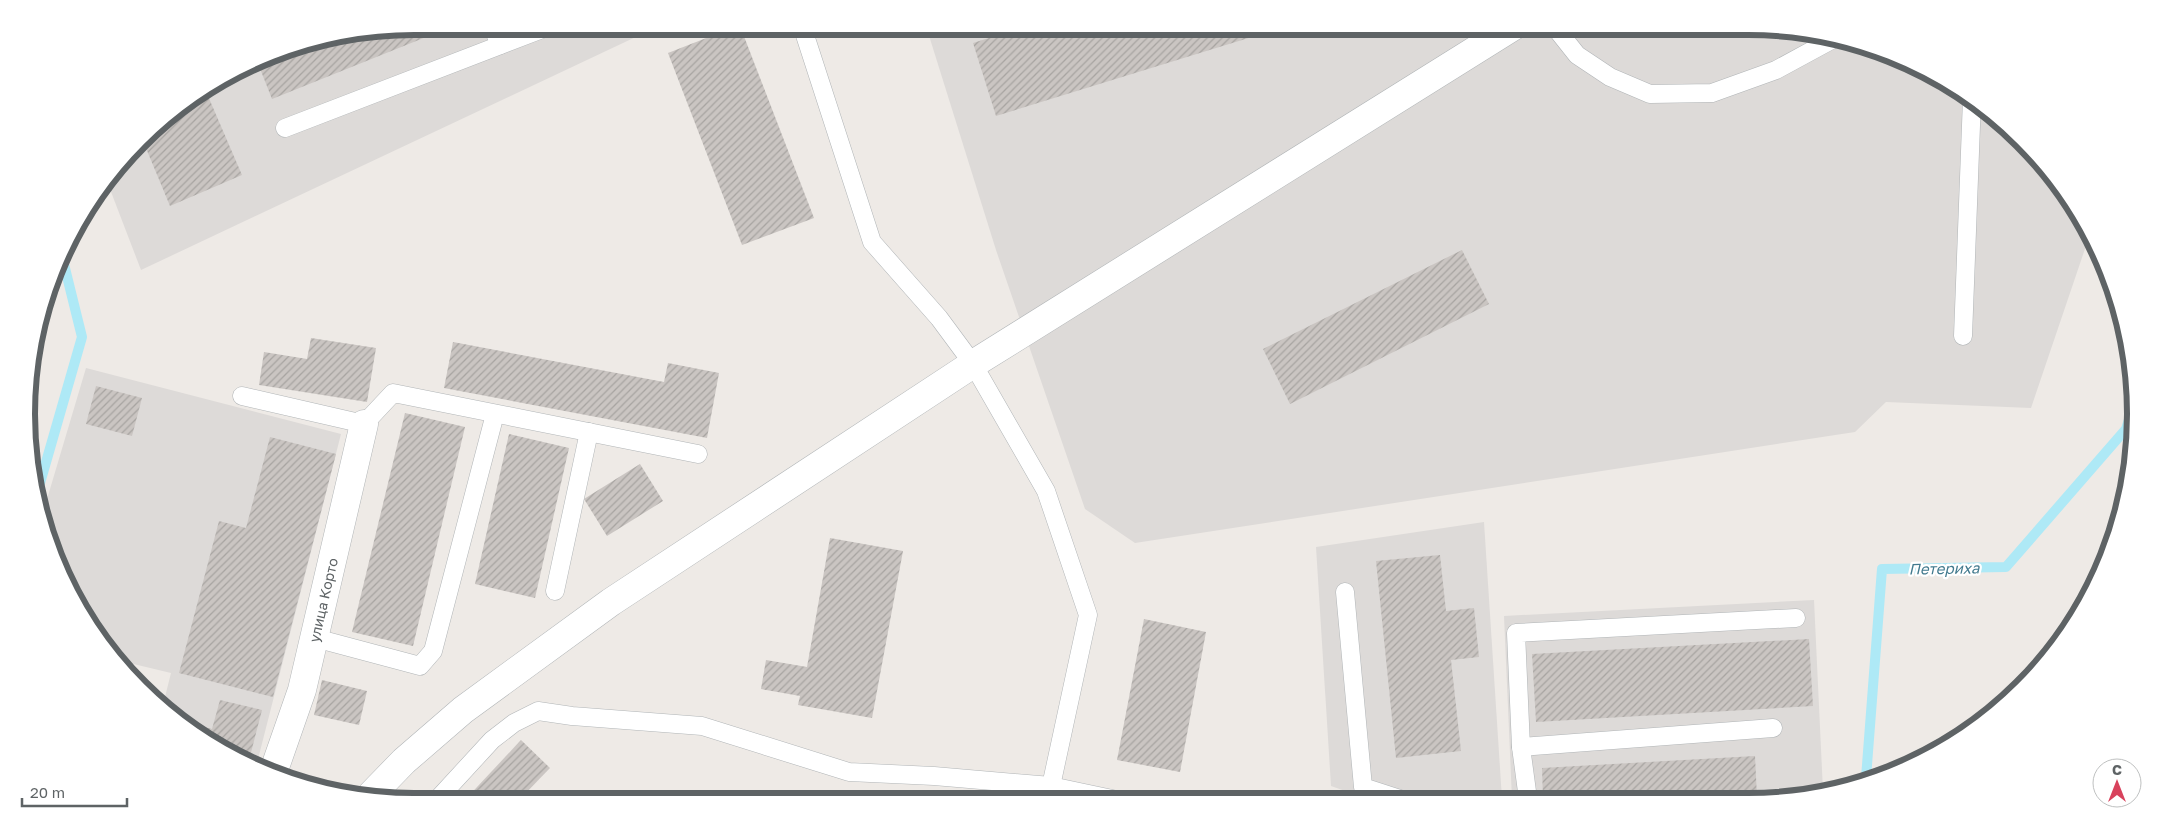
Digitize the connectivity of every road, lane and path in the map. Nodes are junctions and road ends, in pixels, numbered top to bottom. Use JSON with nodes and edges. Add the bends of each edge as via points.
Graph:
{"nodes":[{"id":1,"x":496,"y":35,"type":"edge"},
{"id":2,"x":528,"y":35,"type":"edge"},
{"id":3,"x":805,"y":35,"type":"edge"},
{"id":4,"x":1500,"y":35,"type":"edge"},
{"id":5,"x":1561,"y":35,"type":"edge"},
{"id":6,"x":1826,"y":43,"type":"edge"},
{"id":7,"x":500,"y":46,"type":"junction"},
{"id":8,"x":1972,"y":108,"type":"edge"},
{"id":9,"x":285,"y":128,"type":"dead end"},
{"id":10,"x":1963,"y":336,"type":"dead end"},
{"id":11,"x":973,"y":364,"type":"junction"},
{"id":12,"x":242,"y":396,"type":"dead end"},
{"id":13,"x":495,"y":414,"type":"junction"},
{"id":14,"x":364,"y":424,"type":"junction"},
{"id":15,"x":589,"y":432,"type":"junction"},
{"id":16,"x":698,"y":454,"type":"dead end"},
{"id":17,"x":555,"y":591,"type":"dead end"},
{"id":18,"x":1345,"y":592,"type":"dead end"},
{"id":19,"x":1796,"y":618,"type":"dead end"},
{"id":20,"x":315,"y":638,"type":"junction"},
{"id":21,"x":1773,"y":728,"type":"dead end"},
{"id":22,"x":1521,"y":747,"type":"junction"},
{"id":23,"x":276,"y":767,"type":"edge"},
{"id":24,"x":375,"y":791,"type":"edge"},
{"id":25,"x":443,"y":793,"type":"edge"},
{"id":26,"x":1050,"y":793,"type":"edge"},
{"id":27,"x":1382,"y":793,"type":"edge"},
{"id":28,"x":1527,"y":793,"type":"edge"}],
"edges":[{"from":1,"to":7,"type":"lane"},
{"from":2,"to":7,"type":"lane"},
{"from":3,"to":11,"type":"lane","via":[[872,242],[939,318]]},
{"from":4,"to":11,"type":"street"},
{"from":5,"to":6,"type":"lane","via":[[1577,55],[1610,78],[1650,94],[1712,93],[1776,70]]},
{"from":7,"to":9,"type":"lane"},
{"from":8,"to":10,"type":"lane"},
{"from":11,"to":24,"type":"street","via":[[611,602],[463,710]]},
{"from":11,"to":26,"type":"lane","via":[[1046,491],[1088,615]]},
{"from":12,"to":14,"type":"lane"},
{"from":13,"to":14,"type":"lane","via":[[393,393]]},
{"from":13,"to":15,"type":"lane"},
{"from":13,"to":20,"type":"lane","via":[[433,651],[420,666]]},
{"from":14,"to":20,"type":"street","name":"улица Корто"},
{"from":15,"to":16,"type":"lane"},
{"from":15,"to":17,"type":"lane"},
{"from":18,"to":27,"type":"lane","via":[[1363,787]]},
{"from":19,"to":22,"type":"lane","via":[[1516,633]]},
{"from":20,"to":23,"type":"street","name":"улица Корто","via":[[302,690]]},
{"from":21,"to":22,"type":"lane"},
{"from":22,"to":28,"type":"lane"},
{"from":25,"to":26,"type":"lane","via":[[492,740],[514,723],[538,711],[702,726],[849,772],[934,776]]}]}
